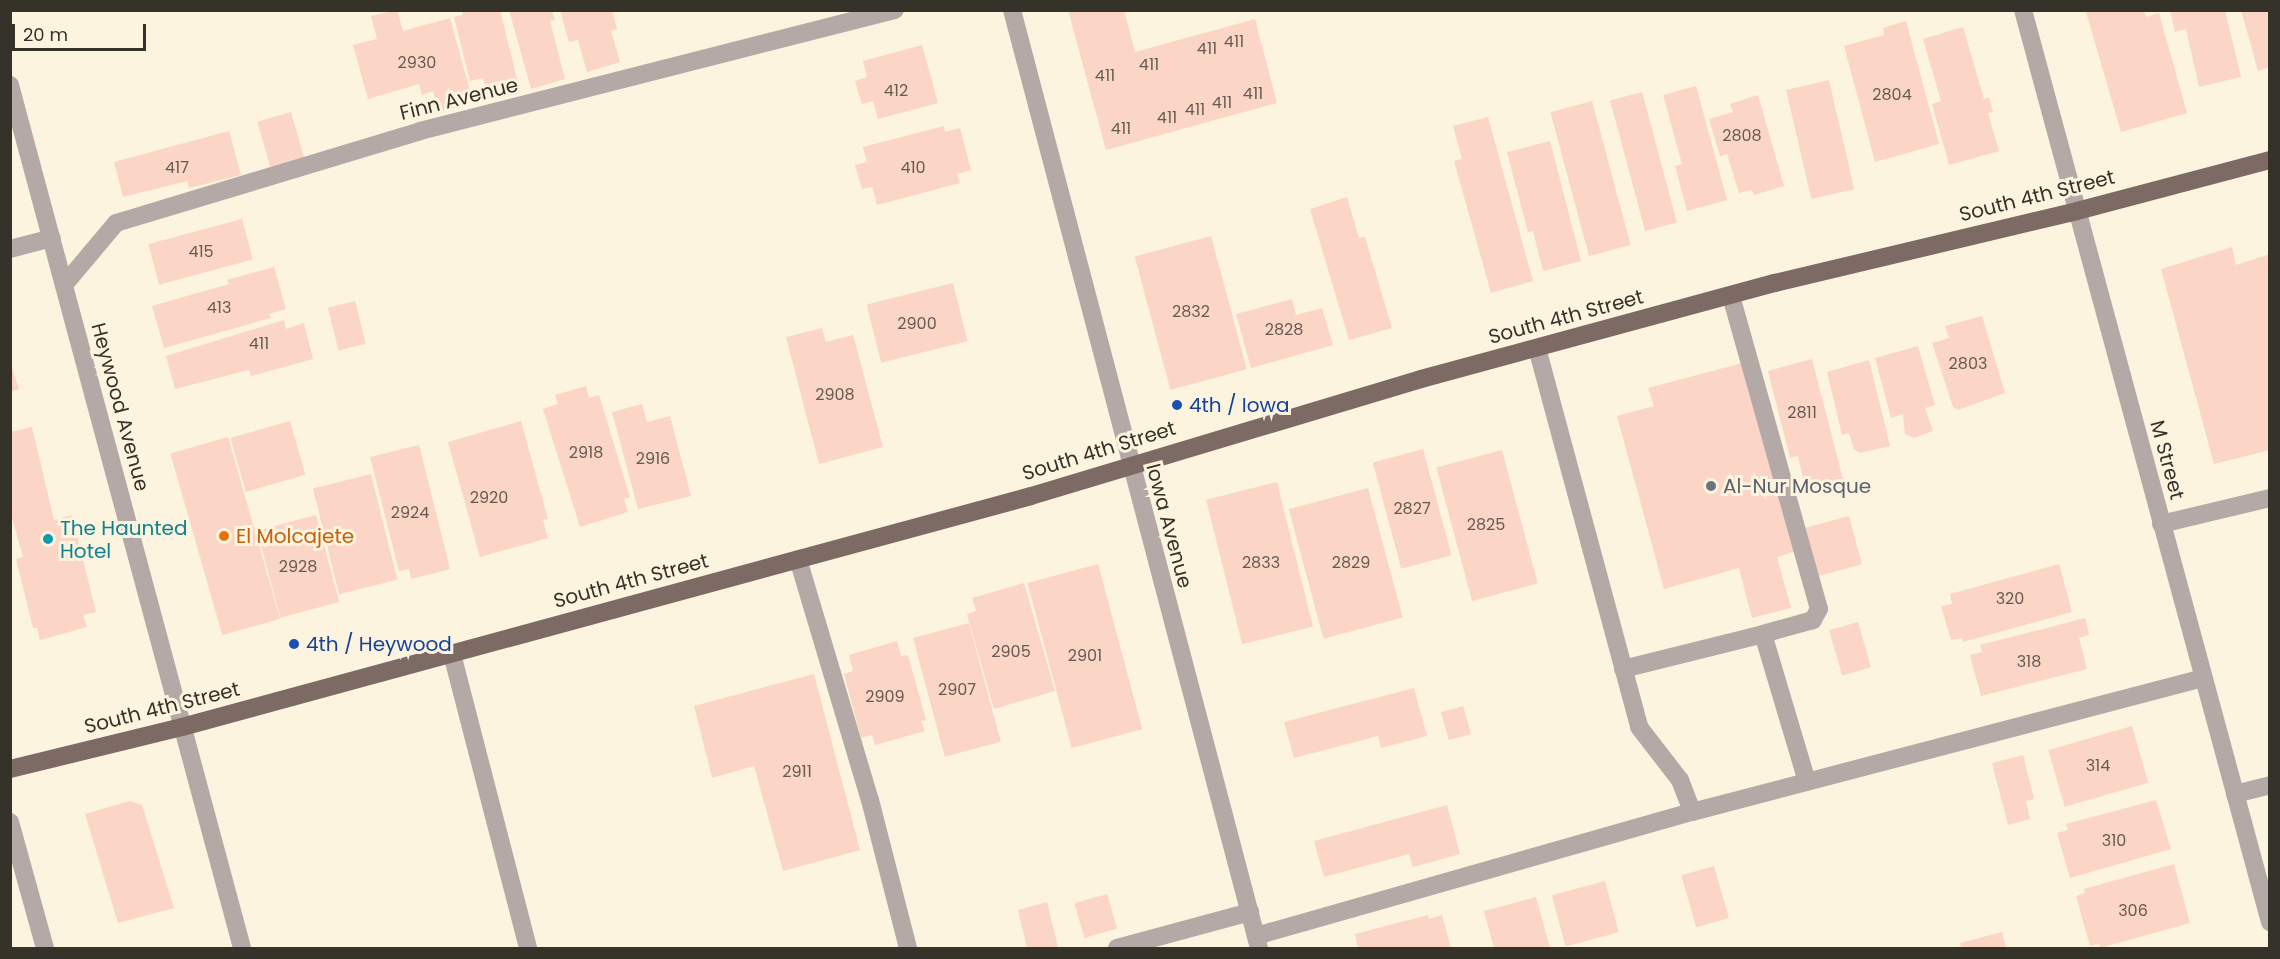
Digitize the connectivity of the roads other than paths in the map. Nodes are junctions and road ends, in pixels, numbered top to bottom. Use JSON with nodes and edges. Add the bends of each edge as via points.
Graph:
{"nodes":[{"id":1,"x":895,"y":10,"type":"edge"},
{"id":2,"x":1012,"y":10,"type":"edge"},
{"id":3,"x":2023,"y":10,"type":"edge"},
{"id":4,"x":10,"y":85,"type":"edge"},
{"id":5,"x":2270,"y":160,"type":"edge"},
{"id":6,"x":2077,"y":211,"type":"junction"},
{"id":7,"x":52,"y":238,"type":"junction"},
{"id":8,"x":10,"y":249,"type":"edge"},
{"id":9,"x":64,"y":285,"type":"junction"},
{"id":10,"x":1731,"y":296,"type":"junction"},
{"id":11,"x":1537,"y":348,"type":"junction"},
{"id":12,"x":1130,"y":465,"type":"junction"},
{"id":13,"x":2270,"y":498,"type":"edge"},
{"id":14,"x":2161,"y":524,"type":"junction"},
{"id":15,"x":798,"y":559,"type":"junction"},
{"id":16,"x":1763,"y":634,"type":"junction"},
{"id":17,"x":452,"y":654,"type":"junction"},
{"id":18,"x":1623,"y":669,"type":"junction"},
{"id":19,"x":2203,"y":678,"type":"junction"},
{"id":20,"x":182,"y":727,"type":"junction"},
{"id":21,"x":10,"y":770,"type":"edge"},
{"id":22,"x":1807,"y":782,"type":"junction"},
{"id":23,"x":2270,"y":784,"type":"edge"},
{"id":24,"x":2235,"y":794,"type":"junction"},
{"id":25,"x":1692,"y":812,"type":"junction"},
{"id":26,"x":10,"y":822,"type":"edge"},
{"id":27,"x":1250,"y":912,"type":"junction"},
{"id":28,"x":2270,"y":922,"type":"edge"},
{"id":29,"x":1257,"y":942,"type":"edge"},
{"id":30,"x":45,"y":948,"type":"edge"},
{"id":31,"x":242,"y":948,"type":"edge"},
{"id":32,"x":528,"y":948,"type":"edge"},
{"id":33,"x":908,"y":948,"type":"edge"},
{"id":34,"x":1117,"y":948,"type":"edge"}],
"edges":[{"from":1,"to":9,"type":"street","name":"Finn Avenue","via":[[420,131],[116,223]]},
{"from":2,"to":12,"type":"street","name":"Iowa Avenue"},
{"from":3,"to":6,"type":"street","name":"M Street"},
{"from":4,"to":7,"type":"street","name":"Heywood Avenue"},
{"from":5,"to":6,"type":"main road","name":"South 4th Street"},
{"from":6,"to":10,"type":"main road","name":"South 4th Street"},
{"from":6,"to":14,"type":"street","name":"M Street"},
{"from":7,"to":8,"type":"street"},
{"from":7,"to":9,"type":"street","name":"Heywood Avenue"},
{"from":9,"to":20,"type":"street","name":"Heywood Avenue"},
{"from":10,"to":11,"type":"main road","name":"South 4th Street"},
{"from":10,"to":16,"type":"street","via":[[1819,609],[1813,621]]},
{"from":11,"to":12,"type":"main road","name":"South 4th Street"},
{"from":11,"to":18,"type":"street"},
{"from":12,"to":15,"type":"main road","name":"South 4th Street"},
{"from":12,"to":27,"type":"street","name":"Iowa Avenue"},
{"from":13,"to":14,"type":"street"},
{"from":14,"to":19,"type":"street","name":"M Street"},
{"from":15,"to":17,"type":"main road","name":"South 4th Street"},
{"from":15,"to":33,"type":"street","via":[[870,800]]},
{"from":16,"to":18,"type":"street"},
{"from":16,"to":22,"type":"street"},
{"from":17,"to":20,"type":"main road","name":"South 4th Street"},
{"from":17,"to":32,"type":"street"},
{"from":18,"to":25,"type":"street","via":[[1639,727],[1680,780]]},
{"from":19,"to":22,"type":"street"},
{"from":19,"to":24,"type":"street","name":"M Street"},
{"from":20,"to":21,"type":"main road","name":"South 4th Street"},
{"from":20,"to":31,"type":"street","name":"Heywood Avenue"},
{"from":22,"to":25,"type":"street"},
{"from":23,"to":24,"type":"street"},
{"from":24,"to":28,"type":"street","name":"M Street"},
{"from":25,"to":29,"type":"street"},
{"from":26,"to":30,"type":"street"},
{"from":27,"to":29,"type":"street","name":"Iowa Avenue"},
{"from":27,"to":34,"type":"street"}]}
